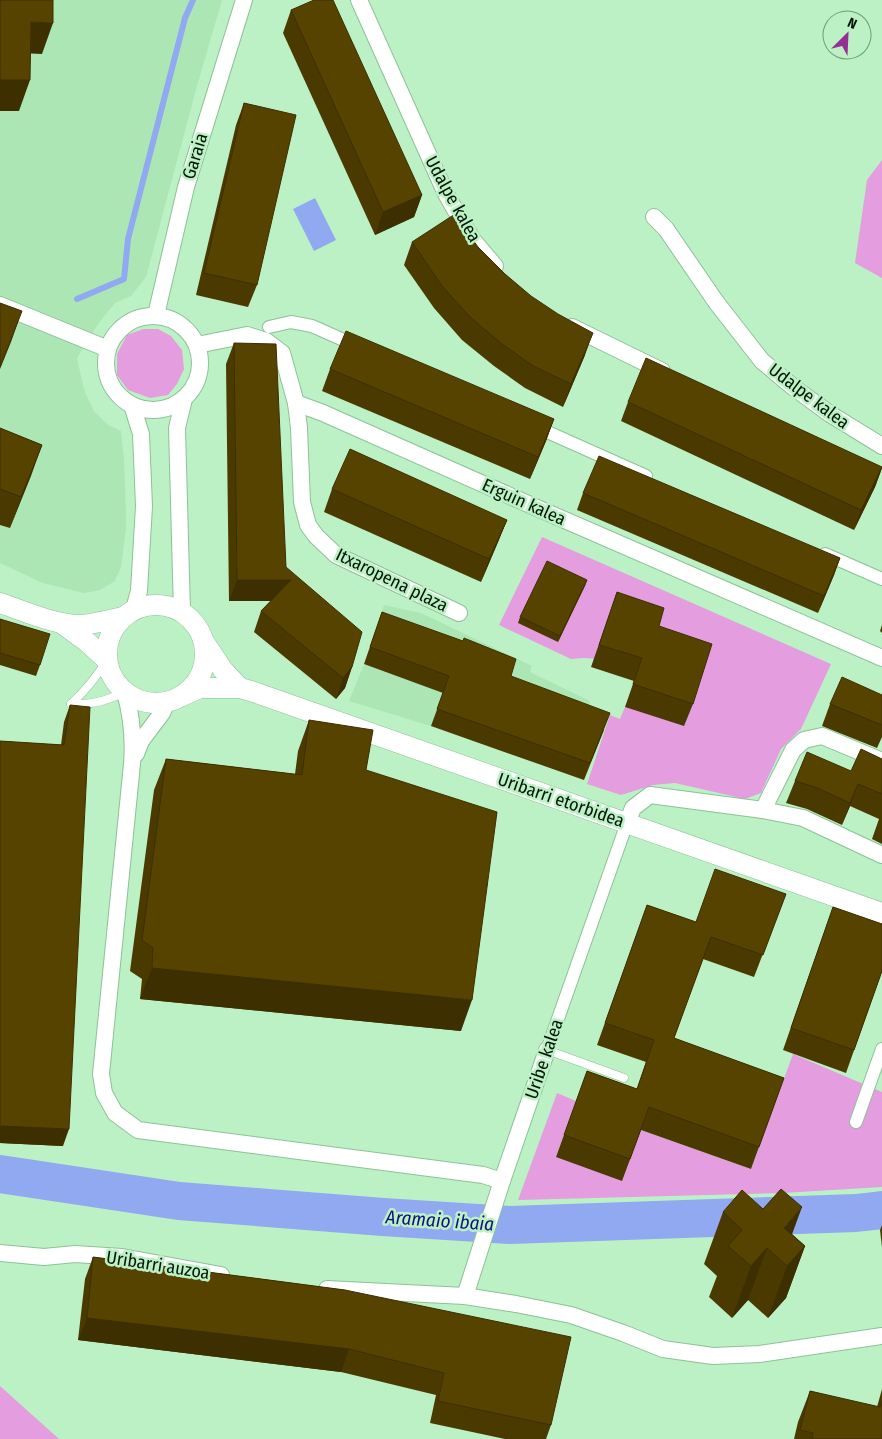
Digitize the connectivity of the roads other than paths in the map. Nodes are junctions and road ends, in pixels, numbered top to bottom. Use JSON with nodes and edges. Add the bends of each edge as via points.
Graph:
{"nodes":[{"id":1,"x":244,"y":0,"type":"edge"},
{"id":2,"x":359,"y":0,"type":"edge"},
{"id":3,"x":654,"y":217,"type":"dead end"},
{"id":4,"x":503,"y":276,"type":"edge"},
{"id":5,"x":0,"y":305,"type":"edge"},
{"id":6,"x":156,"y":315,"type":"junction"},
{"id":7,"x":563,"y":321,"type":"edge"},
{"id":8,"x":269,"y":327,"type":"dead end"},
{"id":9,"x":197,"y":344,"type":"junction"},
{"id":10,"x":108,"y":349,"type":"junction"},
{"id":11,"x":366,"y":350,"type":"edge"},
{"id":12,"x":678,"y":379,"type":"edge"},
{"id":13,"x":184,"y":399,"type":"junction"},
{"id":14,"x":296,"y":403,"type":"junction"},
{"id":15,"x":132,"y":405,"type":"junction"},
{"id":16,"x":521,"y":420,"type":"edge"},
{"id":17,"x":882,"y":446,"type":"edge"},
{"id":18,"x":656,"y":480,"type":"edge"},
{"id":19,"x":810,"y":548,"type":"edge"},
{"id":20,"x":882,"y":579,"type":"edge"},
{"id":21,"x":0,"y":603,"type":"edge"},
{"id":22,"x":182,"y":612,"type":"junction"},
{"id":23,"x":129,"y":613,"type":"junction"},
{"id":24,"x":459,"y":613,"type":"dead end"},
{"id":25,"x":59,"y":622,"type":"junction"},
{"id":26,"x":203,"y":640,"type":"junction"},
{"id":27,"x":882,"y":658,"type":"edge"},
{"id":28,"x":107,"y":660,"type":"junction"},
{"id":29,"x":240,"y":688,"type":"junction"},
{"id":30,"x":125,"y":692,"type":"junction"},
{"id":31,"x":174,"y":699,"type":"junction"},
{"id":32,"x":882,"y":761,"type":"edge"},
{"id":33,"x":132,"y":764,"type":"junction"},
{"id":34,"x":763,"y":810,"type":"junction"},
{"id":35,"x":627,"y":823,"type":"junction"},
{"id":36,"x":882,"y":855,"type":"edge"},
{"id":37,"x":882,"y":914,"type":"edge"},
{"id":38,"x":882,"y":1049,"type":"edge"},
{"id":39,"x":548,"y":1050,"type":"junction"},
{"id":40,"x":624,"y":1078,"type":"dead end"},
{"id":41,"x":856,"y":1122,"type":"dead end"},
{"id":42,"x":502,"y":1181,"type":"junction"},
{"id":43,"x":0,"y":1253,"type":"edge"},
{"id":44,"x":236,"y":1277,"type":"edge"},
{"id":45,"x":314,"y":1287,"type":"edge"},
{"id":46,"x":465,"y":1296,"type":"junction"},
{"id":47,"x":882,"y":1336,"type":"edge"}],
"edges":[{"from":1,"to":6,"type":"street","name":"Garaia","via":[[186,187]]},
{"from":2,"to":4,"type":"street","name":"Udalpe kalea","via":[[446,194],[472,239]]},
{"from":3,"to":17,"type":"street","name":"Udalpe kalea","via":[[762,361],[793,387]]},
{"from":5,"to":10,"type":"street"},
{"from":6,"to":9,"type":"street","via":[[181,324]]},
{"from":6,"to":10,"type":"street","via":[[140,317],[126,324],[114,335]]},
{"from":7,"to":12,"type":"street"},
{"from":8,"to":11,"type":"street","via":[[291,322],[312,326]]},
{"from":9,"to":13,"type":"street","via":[[200,356],[198,380]]},
{"from":9,"to":14,"type":"street","via":[[247,335],[266,341],[282,353]]},
{"from":10,"to":15,"type":"street","via":[[107,376],[121,398]]},
{"from":13,"to":15,"type":"street","via":[[159,410]]},
{"from":13,"to":22,"type":"street","via":[[177,428]]},
{"from":14,"to":24,"type":"street","name":"Itxaropena plaza","via":[[302,502],[308,525],[316,536],[336,555]]},
{"from":14,"to":27,"type":"street","name":"Erguin kalea"},
{"from":15,"to":23,"type":"street","via":[[141,434],[144,506],[139,591]]},
{"from":16,"to":18,"type":"street"},
{"from":19,"to":20,"type":"street"},
{"from":21,"to":25,"type":"street"},
{"from":22,"to":23,"type":"street","via":[[150,605]]},
{"from":22,"to":26,"type":"street"},
{"from":23,"to":25,"type":"street","via":[[97,623]]},
{"from":23,"to":28,"type":"street","via":[[113,629],[107,644]]},
{"from":25,"to":28,"type":"street"},
{"from":26,"to":29,"type":"street"},
{"from":26,"to":31,"type":"street","via":[[202,672],[194,685]]},
{"from":28,"to":30,"type":"street","via":[[116,683]]},
{"from":28,"to":30,"type":"lane","via":[[97,677],[71,704],[105,701]]},
{"from":29,"to":31,"type":"street","via":[[200,688]]},
{"from":29,"to":35,"type":"street","name":"Uribarri etorbidea"},
{"from":30,"to":31,"type":"street","via":[[138,700],[152,703]]},
{"from":30,"to":33,"type":"street","via":[[134,740]]},
{"from":31,"to":33,"type":"street","via":[[141,741]]},
{"from":32,"to":34,"type":"street","via":[[822,736],[804,740],[792,750]]},
{"from":33,"to":42,"type":"street","via":[[101,1074],[104,1094],[115,1113],[138,1130],[488,1176]]},
{"from":34,"to":35,"type":"street","via":[[650,795],[633,808]]},
{"from":34,"to":36,"type":"street","via":[[803,818]]},
{"from":35,"to":37,"type":"street","name":"Uribarri etorbidea"},
{"from":35,"to":39,"type":"street","name":"Uribe kalea"},
{"from":38,"to":41,"type":"street"},
{"from":39,"to":40,"type":"lane"},
{"from":39,"to":42,"type":"street","name":"Uribe kalea"},
{"from":42,"to":46,"type":"street","name":"Uribe kalea"},
{"from":43,"to":44,"type":"street","name":"Uribarri auzoa","via":[[122,1258]]},
{"from":45,"to":46,"type":"street"},
{"from":46,"to":47,"type":"street","via":[[571,1315],[663,1349],[713,1356],[760,1354]]}]}
